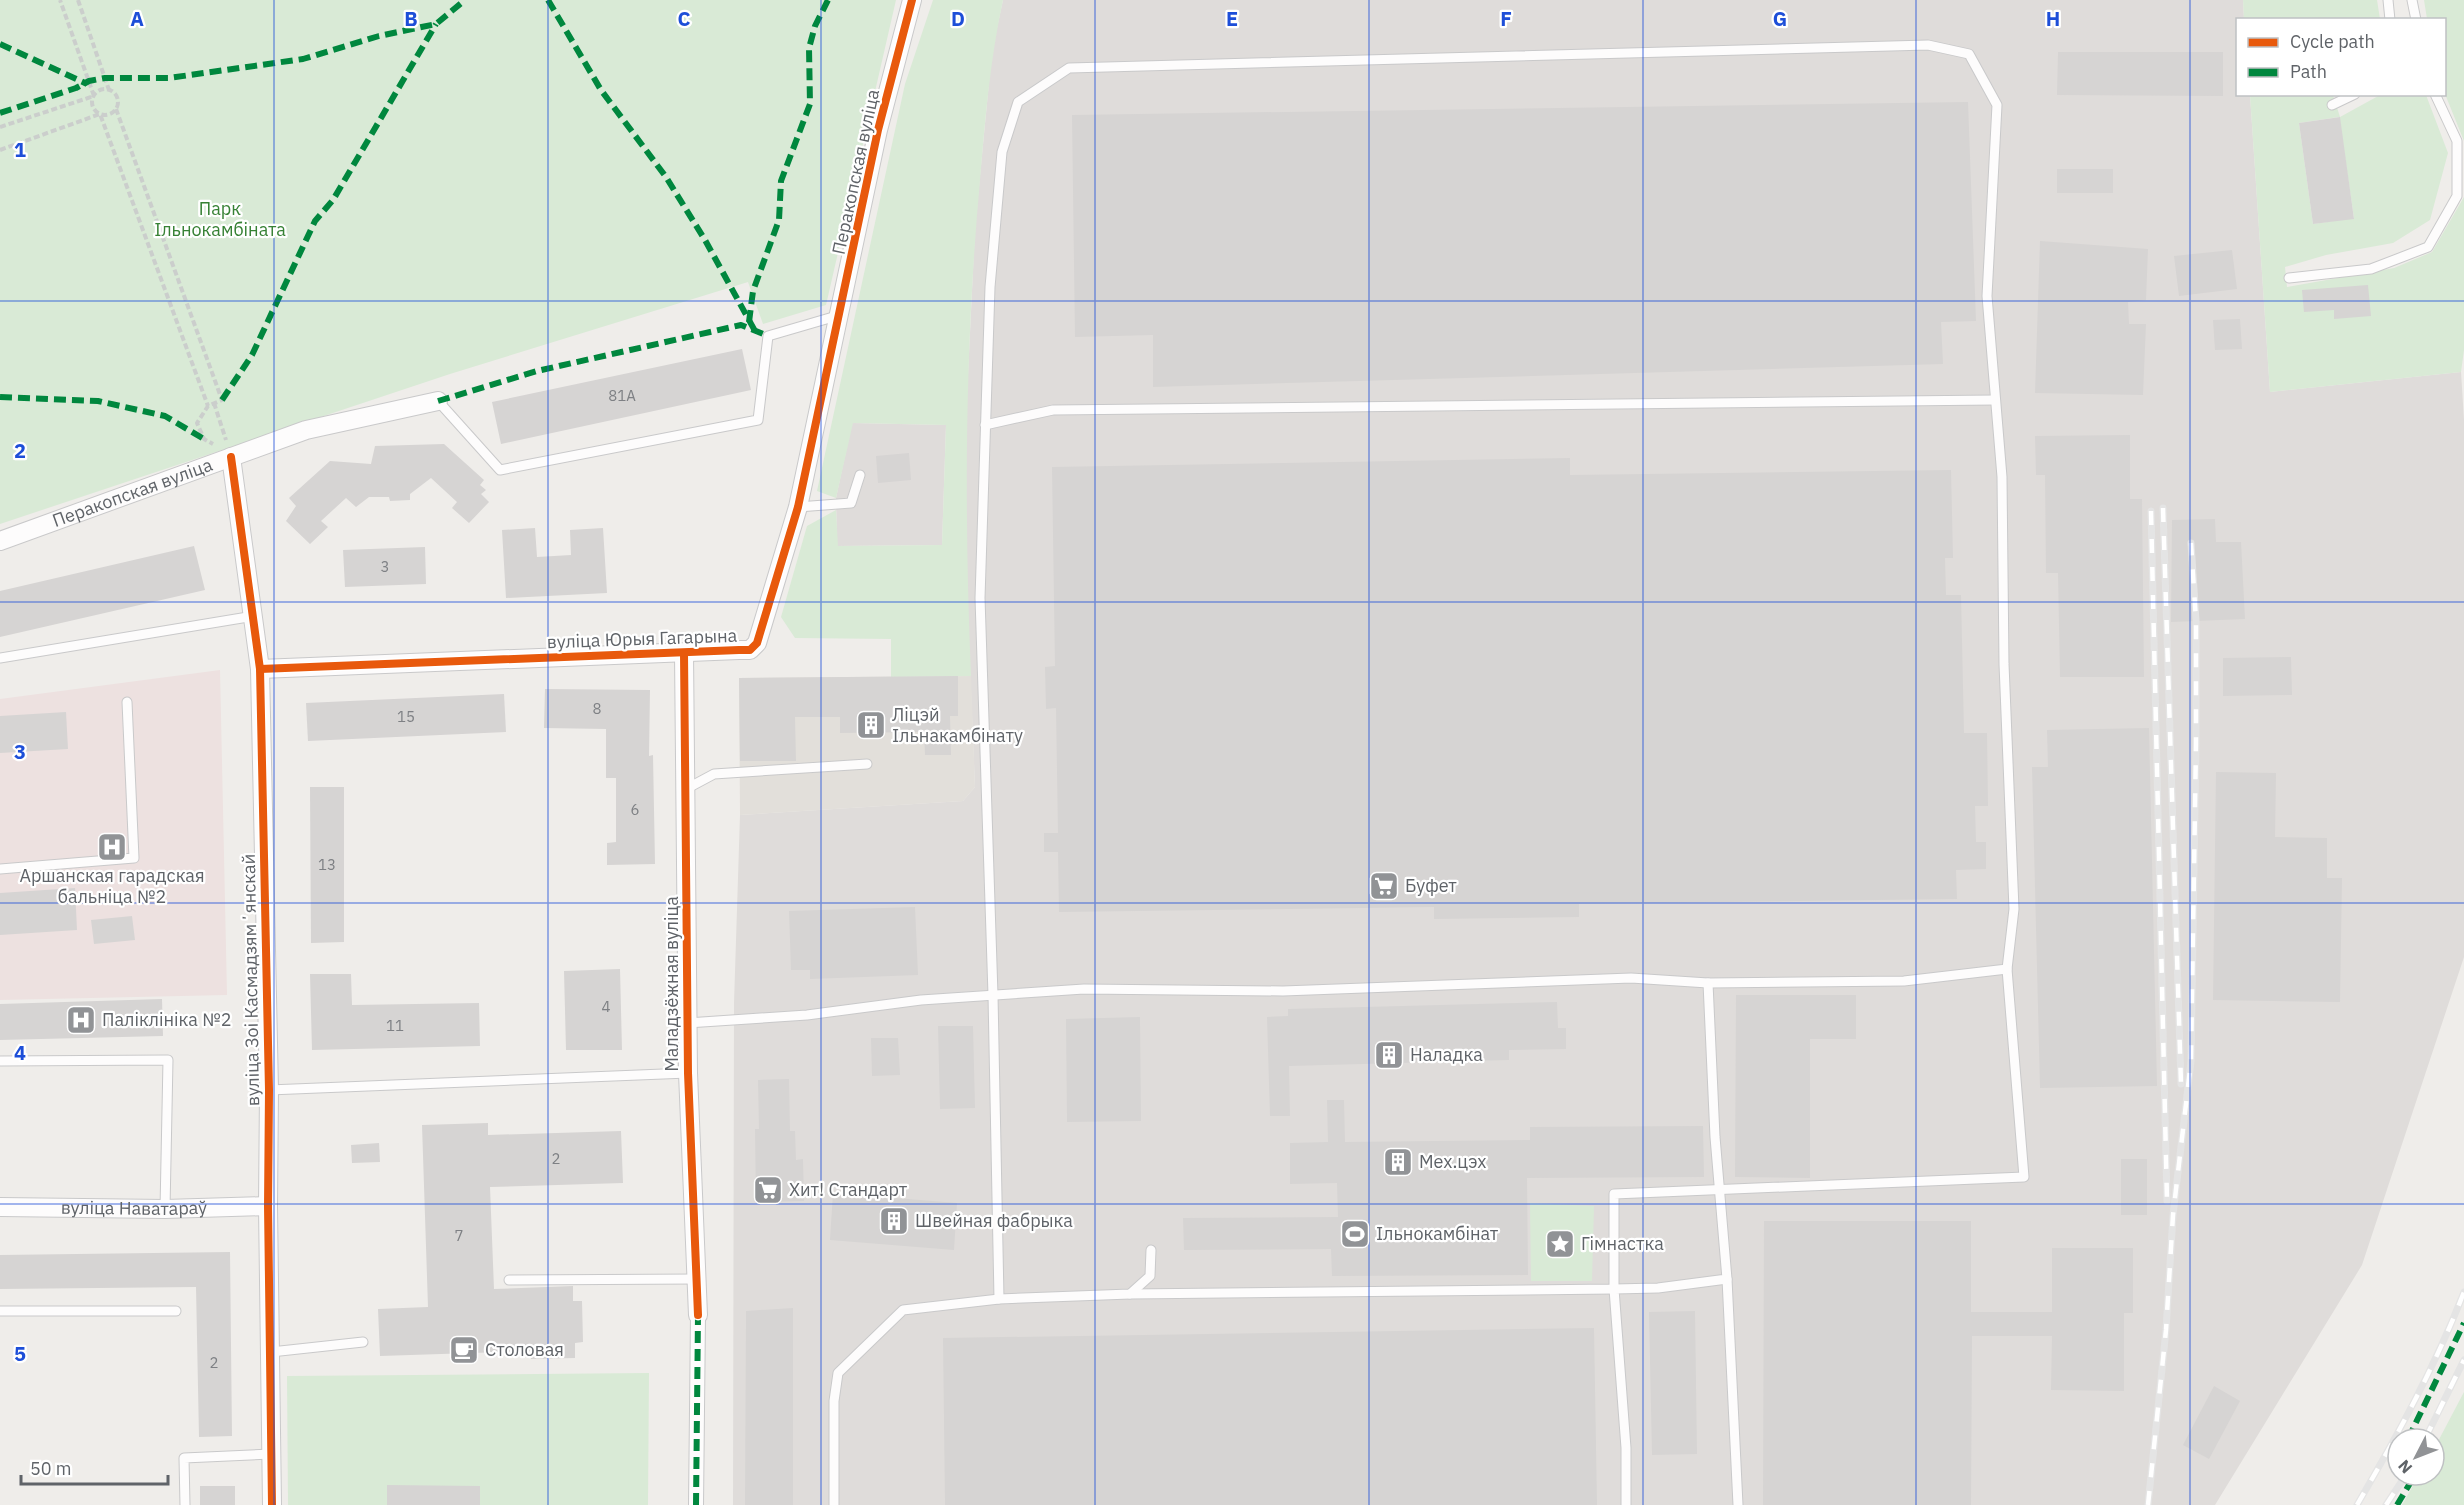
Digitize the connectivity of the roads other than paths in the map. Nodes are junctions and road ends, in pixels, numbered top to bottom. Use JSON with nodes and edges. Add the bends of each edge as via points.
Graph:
{"nodes":[{"id":1,"x":912,"y":0,"type":"edge"},
{"id":2,"x":2388,"y":0,"type":"edge"},
{"id":3,"x":2412,"y":0,"type":"edge"},
{"id":4,"x":2390,"y":18,"type":"edge"},
{"id":5,"x":2416,"y":18,"type":"edge"},
{"id":6,"x":2351,"y":96,"type":"edge"},
{"id":7,"x":2436,"y":96,"type":"edge"},
{"id":8,"x":2332,"y":105,"type":"dead end"},
{"id":9,"x":2289,"y":278,"type":"dead end"},
{"id":10,"x":840,"y":315,"type":"junction"},
{"id":11,"x":1995,"y":400,"type":"junction"},
{"id":12,"x":438,"y":401,"type":"joint"},
{"id":13,"x":986,"y":425,"type":"junction"},
{"id":14,"x":231,"y":457,"type":"junction"},
{"id":15,"x":860,"y":475,"type":"dead end"},
{"id":16,"x":798,"y":507,"type":"junction"},
{"id":17,"x":0,"y":541,"type":"edge"},
{"id":18,"x":254,"y":616,"type":"junction"},
{"id":19,"x":684,"y":653,"type":"junction"},
{"id":20,"x":0,"y":658,"type":"edge"},
{"id":21,"x":260,"y":669,"type":"junction"},
{"id":22,"x":127,"y":702,"type":"dead end"},
{"id":23,"x":867,"y":764,"type":"dead end"},
{"id":24,"x":686,"y":789,"type":"junction"},
{"id":25,"x":0,"y":869,"type":"edge"},
{"id":26,"x":2007,"y":969,"type":"junction"},
{"id":27,"x":1708,"y":983,"type":"junction"},
{"id":28,"x":993,"y":995,"type":"junction"},
{"id":29,"x":687,"y":1023,"type":"junction"},
{"id":30,"x":0,"y":1061,"type":"edge"},
{"id":31,"x":688,"y":1073,"type":"junction"},
{"id":32,"x":269,"y":1090,"type":"junction"},
{"id":33,"x":1719,"y":1192,"type":"junction"},
{"id":34,"x":0,"y":1206,"type":"edge"},
{"id":35,"x":268,"y":1206,"type":"junction"},
{"id":36,"x":165,"y":1209,"type":"junction"},
{"id":37,"x":1150,"y":1250,"type":"dead end"},
{"id":38,"x":698,"y":1279,"type":"junction"},
{"id":39,"x":1727,"y":1279,"type":"junction"},
{"id":40,"x":509,"y":1280,"type":"dead end"},
{"id":41,"x":1614,"y":1289,"type":"junction"},
{"id":42,"x":1130,"y":1294,"type":"junction"},
{"id":43,"x":999,"y":1299,"type":"junction"},
{"id":44,"x":0,"y":1311,"type":"edge"},
{"id":45,"x":176,"y":1311,"type":"dead end"},
{"id":46,"x":698,"y":1315,"type":"joint"},
{"id":47,"x":363,"y":1342,"type":"dead end"},
{"id":48,"x":271,"y":1352,"type":"junction"},
{"id":49,"x":271,"y":1454,"type":"junction"},
{"id":50,"x":185,"y":1505,"type":"edge"},
{"id":51,"x":272,"y":1505,"type":"edge"},
{"id":52,"x":696,"y":1505,"type":"edge"},
{"id":53,"x":834,"y":1505,"type":"edge"},
{"id":54,"x":1626,"y":1505,"type":"edge"},
{"id":55,"x":1738,"y":1505,"type":"edge"}],
"edges":[{"from":1,"to":10,"type":"street","name":"Перакопская вуліца","via":[[879,130]]},
{"from":2,"to":4,"type":"lane"},
{"from":3,"to":5,"type":"lane"},
{"from":6,"to":8,"type":"lane"},
{"from":7,"to":9,"type":"lane","via":[[2457,141],[2457,196],[2428,247],[2371,269]]},
{"from":10,"to":12,"type":"lane","via":[[768,336],[758,420],[500,470]]},
{"from":10,"to":16,"type":"street","name":"вуліца Юрыя Гагарына"},
{"from":11,"to":13,"type":"lane","via":[[1053,410]]},
{"from":11,"to":13,"type":"lane","via":[[1987,296],[1997,105],[1969,54],[1928,45],[1069,68],[1018,102],[1002,152],[990,286]]},
{"from":11,"to":26,"type":"lane","via":[[2002,477],[2004,664],[2014,909]]},
{"from":12,"to":14,"type":"street","name":"Перакопская вуліца","via":[[343,420]]},
{"from":13,"to":28,"type":"lane","via":[[980,598]]},
{"from":14,"to":17,"type":"street","name":"Перакопская вуліца"},
{"from":14,"to":18,"type":"street","name":"вуліца Зоі Касмадзямʼянскай"},
{"from":15,"to":16,"type":"lane","via":[[851,503]]},
{"from":16,"to":19,"type":"street","name":"вуліца Юрыя Гагарына","via":[[757,643],[750,650]]},
{"from":18,"to":20,"type":"lane"},
{"from":18,"to":21,"type":"street","name":"вуліца Зоі Касмадзямʼянскай"},
{"from":19,"to":21,"type":"street","name":"вуліца Юрыя Гагарына"},
{"from":19,"to":24,"type":"street","name":"Маладзёжная вуліца"},
{"from":21,"to":32,"type":"street","name":"вуліца Зоі Касмадзямʼянскай"},
{"from":22,"to":25,"type":"lane","via":[[134,858]]},
{"from":23,"to":24,"type":"lane","via":[[714,774]]},
{"from":24,"to":29,"type":"street","name":"Маладзёжная вуліца"},
{"from":26,"to":27,"type":"lane","via":[[1904,981]]},
{"from":26,"to":33,"type":"lane","via":[[2024,1177]]},
{"from":27,"to":28,"type":"lane","via":[[1631,978],[1283,991],[1084,988]]},
{"from":27,"to":33,"type":"lane"},
{"from":28,"to":29,"type":"lane","via":[[921,1000],[807,1016]]},
{"from":28,"to":43,"type":"lane"},
{"from":29,"to":31,"type":"street","name":"Маладзёжная вуліца"},
{"from":30,"to":36,"type":"lane","via":[[168,1060]]},
{"from":31,"to":32,"type":"lane"},
{"from":31,"to":38,"type":"street","name":"Маладзёжная вуліца"},
{"from":32,"to":35,"type":"street","name":"вуліца Зоі Касмадзямʼянскай"},
{"from":33,"to":39,"type":"lane"},
{"from":33,"to":41,"type":"lane","via":[[1614,1194]]},
{"from":34,"to":36,"type":"street","name":"вуліца Наватараў"},
{"from":35,"to":36,"type":"street","name":"вуліца Наватараў"},
{"from":35,"to":48,"type":"street","name":"вуліца Зоі Касмадзямʼянскай"},
{"from":37,"to":42,"type":"lane","via":[[1150,1276]]},
{"from":38,"to":40,"type":"lane"},
{"from":38,"to":46,"type":"street","name":"Маладзёжная вуліца"},
{"from":39,"to":41,"type":"lane"},
{"from":39,"to":55,"type":"lane"},
{"from":41,"to":42,"type":"lane"},
{"from":41,"to":54,"type":"lane","via":[[1626,1448]]},
{"from":42,"to":43,"type":"lane"},
{"from":43,"to":53,"type":"lane","via":[[903,1310],[838,1373],[834,1401]]},
{"from":44,"to":45,"type":"lane"},
{"from":46,"to":52,"type":"street"},
{"from":47,"to":48,"type":"lane"},
{"from":48,"to":49,"type":"street","name":"вуліца Зоі Касмадзямʼянскай"},
{"from":49,"to":50,"type":"lane","via":[[184,1458]]},
{"from":49,"to":51,"type":"street","name":"вуліца Зоі Касмадзямʼянскай"}]}
